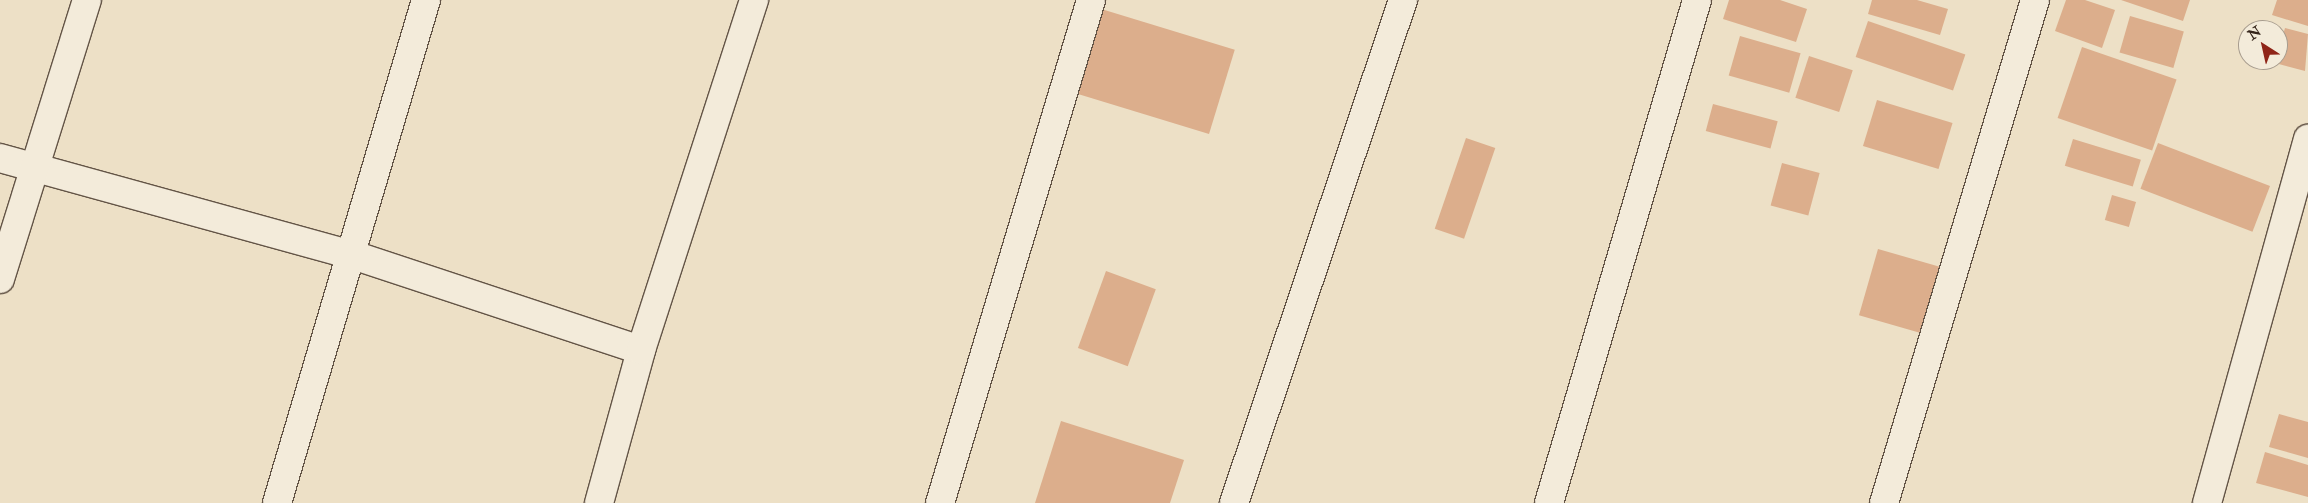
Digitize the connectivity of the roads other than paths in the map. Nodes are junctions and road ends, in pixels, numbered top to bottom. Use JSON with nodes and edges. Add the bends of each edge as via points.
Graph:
{"nodes":[{"id":1,"x":87,"y":0,"type":"edge"},
{"id":2,"x":426,"y":0,"type":"edge"},
{"id":3,"x":754,"y":0,"type":"edge"},
{"id":4,"x":1090,"y":0,"type":"edge"},
{"id":5,"x":1404,"y":0,"type":"edge"},
{"id":6,"x":1697,"y":0,"type":"edge"},
{"id":7,"x":2035,"y":0,"type":"edge"},
{"id":8,"x":2308,"y":139,"type":"edge"},
{"id":9,"x":0,"y":158,"type":"edge"},
{"id":10,"x":33,"y":168,"type":"junction"},
{"id":11,"x":353,"y":255,"type":"junction"},
{"id":12,"x":0,"y":279,"type":"edge"},
{"id":13,"x":641,"y":350,"type":"junction"},
{"id":14,"x":277,"y":503,"type":"edge"},
{"id":15,"x":599,"y":503,"type":"edge"},
{"id":16,"x":940,"y":503,"type":"edge"},
{"id":17,"x":1234,"y":503,"type":"edge"},
{"id":18,"x":1549,"y":503,"type":"edge"},
{"id":19,"x":1884,"y":503,"type":"edge"},
{"id":20,"x":2207,"y":503,"type":"edge"}],
"edges":[{"from":1,"to":10,"type":"street"},
{"from":2,"to":11,"type":"street"},
{"from":3,"to":13,"type":"street"},
{"from":4,"to":16,"type":"street"},
{"from":5,"to":17,"type":"street"},
{"from":6,"to":18,"type":"street"},
{"from":7,"to":19,"type":"street"},
{"from":8,"to":20,"type":"street"},
{"from":9,"to":10,"type":"street"},
{"from":10,"to":11,"type":"street"},
{"from":10,"to":12,"type":"street"},
{"from":11,"to":13,"type":"street"},
{"from":11,"to":14,"type":"street"},
{"from":13,"to":15,"type":"street"}]}
